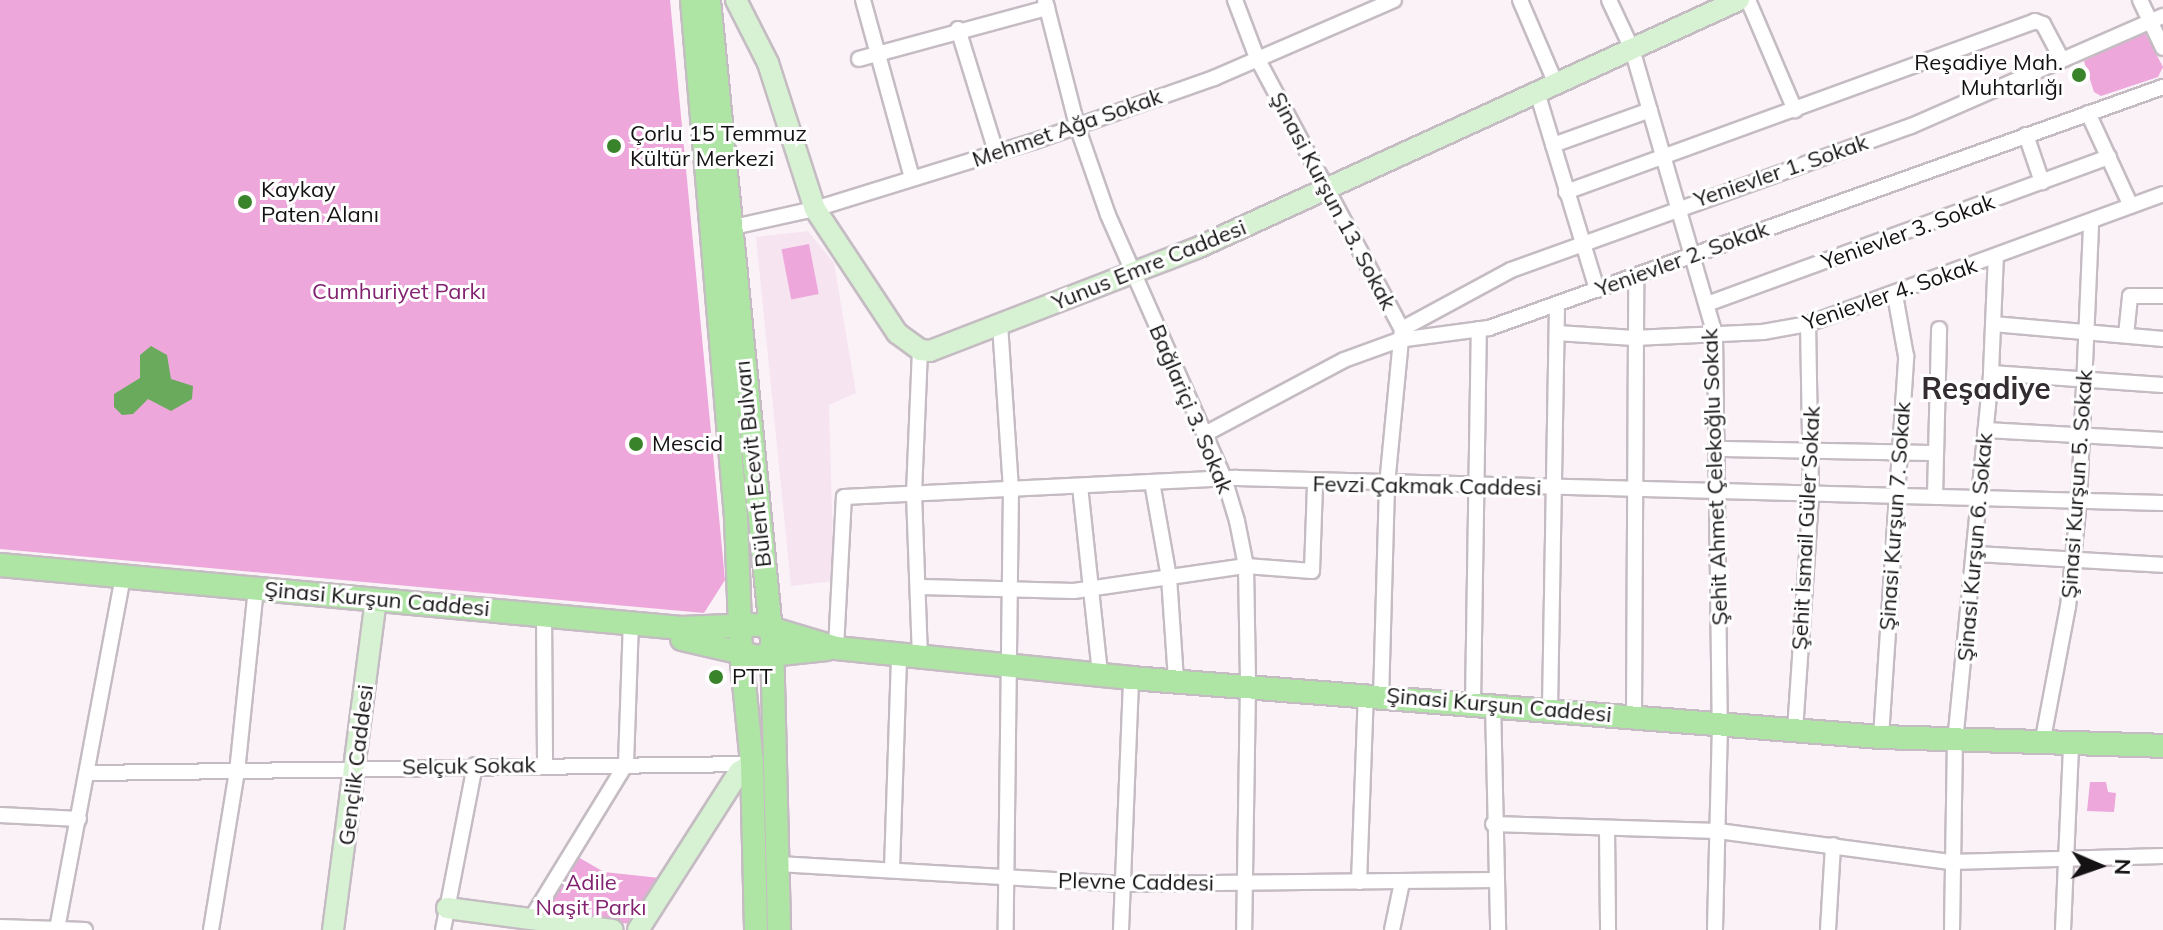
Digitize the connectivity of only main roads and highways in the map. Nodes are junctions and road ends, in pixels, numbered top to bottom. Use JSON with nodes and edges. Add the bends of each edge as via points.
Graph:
{"nodes":[{"id":1,"x":692,"y":0,"type":"edge"},
{"id":2,"x":709,"y":0,"type":"edge"},
{"id":3,"x":738,"y":551,"type":"junction"},
{"id":4,"x":0,"y":565,"type":"edge"},
{"id":5,"x":0,"y":578,"type":"edge"},
{"id":6,"x":122,"y":582,"type":"junction"},
{"id":7,"x":766,"y":585,"type":"junction"},
{"id":8,"x":681,"y":634,"type":"junction"},
{"id":9,"x":756,"y":641,"type":"junction"},
{"id":10,"x":822,"y":647,"type":"junction"},
{"id":11,"x":747,"y":691,"type":"junction"},
{"id":12,"x":772,"y":708,"type":"junction"},
{"id":13,"x":2163,"y":746,"type":"edge"},
{"id":14,"x":756,"y":930,"type":"edge"},
{"id":15,"x":779,"y":930,"type":"edge"}],
"edges":[{"from":1,"to":3,"type":"main road","name":"Bülent Ecevit Bulvarı"},
{"from":2,"to":7,"type":"main road","name":"Bülent Ecevit Bulvarı"},
{"from":3,"to":8,"type":"main road","via":[[730,594],[718,615]]},
{"from":3,"to":9,"type":"main road","name":"Bülent Ecevit Bulvarı"},
{"from":4,"to":6,"type":"main road","name":"Şinasi Kurşun Caddesi"},
{"from":5,"to":6,"type":"main road","name":"Şinasi Kurşun Caddesi"},
{"from":6,"to":8,"type":"main road","name":"Şinasi Kurşun Caddesi"},
{"from":7,"to":9,"type":"main road","name":"Bülent Ecevit Bulvarı"},
{"from":7,"to":10,"type":"main road","via":[[780,616]]},
{"from":8,"to":9,"type":"main road","name":"Şinasi Kurşun Caddesi"},
{"from":8,"to":11,"type":"main road","via":[[725,656],[739,670]]},
{"from":9,"to":10,"type":"main road","name":"Şinasi Kurşun Caddesi"},
{"from":9,"to":11,"type":"main road","name":"Bülent Ecevit Bulvarı"},
{"from":9,"to":12,"type":"main road","name":"Bülent Ecevit Bulvarı"},
{"from":10,"to":12,"type":"main road","via":[[785,674]]},
{"from":10,"to":13,"type":"main road","name":"Şinasi Kurşun Caddesi","via":[[1131,678],[1795,731],[1955,742]]},
{"from":11,"to":14,"type":"main road","name":"Bülent Ecevit Bulvarı"},
{"from":12,"to":15,"type":"main road","name":"Bülent Ecevit Bulvarı"}]}
